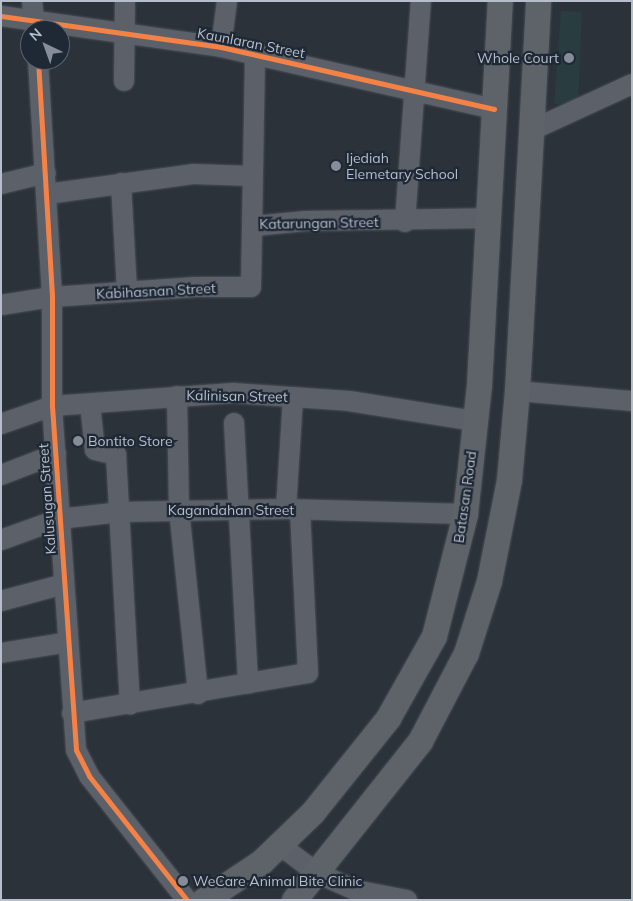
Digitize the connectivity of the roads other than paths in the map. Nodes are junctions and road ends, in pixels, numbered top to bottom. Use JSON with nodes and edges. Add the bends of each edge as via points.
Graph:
{"nodes":[{"id":1,"x":125,"y":1,"type":"edge"},
{"id":2,"x":227,"y":1,"type":"edge"},
{"id":3,"x":421,"y":1,"type":"edge"},
{"id":4,"x":500,"y":1,"type":"edge"},
{"id":5,"x":538,"y":1,"type":"edge"},
{"id":6,"x":1,"y":16,"type":"edge"},
{"id":7,"x":33,"y":17,"type":"edge"},
{"id":8,"x":125,"y":33,"type":"junction"},
{"id":9,"x":221,"y":47,"type":"junction"},
{"id":10,"x":255,"y":55,"type":"junction"},
{"id":11,"x":39,"y":70,"type":"edge"},
{"id":12,"x":124,"y":81,"type":"dead end"},
{"id":13,"x":632,"y":84,"type":"edge"},
{"id":14,"x":415,"y":93,"type":"junction"},
{"id":15,"x":494,"y":109,"type":"junction"},
{"id":16,"x":530,"y":131,"type":"junction"},
{"id":17,"x":46,"y":173,"type":"junction"},
{"id":18,"x":252,"y":176,"type":"junction"},
{"id":19,"x":122,"y":183,"type":"junction"},
{"id":20,"x":1,"y":184,"type":"edge"},
{"id":21,"x":47,"y":194,"type":"junction"},
{"id":22,"x":489,"y":218,"type":"junction"},
{"id":23,"x":405,"y":222,"type":"junction"},
{"id":24,"x":254,"y":226,"type":"junction"},
{"id":25,"x":127,"y":292,"type":"junction"},
{"id":26,"x":52,"y":296,"type":"junction"},
{"id":27,"x":1,"y":305,"type":"edge"},
{"id":28,"x":518,"y":391,"type":"junction"},
{"id":29,"x":177,"y":396,"type":"junction"},
{"id":30,"x":293,"y":397,"type":"junction"},
{"id":31,"x":632,"y":401,"type":"edge"},
{"id":32,"x":90,"y":404,"type":"junction"},
{"id":33,"x":52,"y":406,"type":"junction"},
{"id":34,"x":475,"y":421,"type":"junction"},
{"id":35,"x":234,"y":423,"type":"dead end"},
{"id":36,"x":1,"y":424,"type":"edge"},
{"id":37,"x":56,"y":454,"type":"junction"},
{"id":38,"x":1,"y":475,"type":"edge"},
{"id":39,"x":179,"y":509,"type":"junction"},
{"id":40,"x":238,"y":510,"type":"junction"},
{"id":41,"x":293,"y":510,"type":"junction"},
{"id":42,"x":120,"y":512,"type":"junction"},
{"id":43,"x":464,"y":514,"type":"junction"},
{"id":44,"x":59,"y":520,"type":"junction"},
{"id":45,"x":1,"y":540,"type":"edge"},
{"id":46,"x":64,"y":584,"type":"junction"},
{"id":47,"x":1,"y":601,"type":"edge"},
{"id":48,"x":68,"y":642,"type":"junction"},
{"id":49,"x":1,"y":653,"type":"edge"},
{"id":50,"x":248,"y":684,"type":"junction"},
{"id":51,"x":198,"y":694,"type":"junction"},
{"id":52,"x":130,"y":705,"type":"junction"},
{"id":53,"x":72,"y":713,"type":"junction"},
{"id":54,"x":281,"y":846,"type":"junction"},
{"id":55,"x":261,"y":862,"type":"junction"},
{"id":56,"x":317,"y":873,"type":"junction"},
{"id":57,"x":351,"y":895,"type":"edge"},
{"id":58,"x":187,"y":900,"type":"edge"},
{"id":59,"x":204,"y":900,"type":"edge"},
{"id":60,"x":235,"y":900,"type":"edge"},
{"id":61,"x":294,"y":900,"type":"edge"},
{"id":62,"x":407,"y":900,"type":"edge"}],
"edges":[{"from":1,"to":8,"type":"street"},
{"from":2,"to":9,"type":"street"},
{"from":3,"to":14,"type":"street"},
{"from":4,"to":15,"type":"main road","name":"Batasan Road"},
{"from":5,"to":16,"type":"main road"},
{"from":6,"to":7,"type":"street","name":"Kaunlaran Street"},
{"from":7,"to":8,"type":"street","name":"Kaunlaran Street"},
{"from":8,"to":9,"type":"street","name":"Kaunlaran Street"},
{"from":8,"to":12,"type":"street"},
{"from":9,"to":10,"type":"street","name":"Kaunlaran Street"},
{"from":10,"to":14,"type":"street","name":"Kaunlaran Street"},
{"from":10,"to":18,"type":"street","name":"Katarungan Street"},
{"from":11,"to":17,"type":"street","name":"Kalusugan Street"},
{"from":13,"to":16,"type":"street"},
{"from":14,"to":15,"type":"street","name":"Kaunlaran Street"},
{"from":14,"to":23,"type":"street"},
{"from":15,"to":22,"type":"main road","name":"Batasan Road"},
{"from":16,"to":28,"type":"main road"},
{"from":17,"to":20,"type":"street"},
{"from":17,"to":21,"type":"street","name":"Kalusugan Street"},
{"from":18,"to":19,"type":"street","via":[[193,174]]},
{"from":18,"to":24,"type":"street","name":"Katarungan Street"},
{"from":19,"to":21,"type":"street"},
{"from":19,"to":25,"type":"street"},
{"from":21,"to":26,"type":"street","name":"Kalusugan Street"},
{"from":22,"to":23,"type":"street","name":"Katarungan Street"},
{"from":22,"to":34,"type":"main road","name":"Batasan Road"},
{"from":23,"to":24,"type":"street","name":"Katarungan Street","via":[[306,221]]},
{"from":24,"to":25,"type":"street","name":"Kabihasnan Street","via":[[251,287]]},
{"from":25,"to":26,"type":"street","name":"Kabihasnan Street"},
{"from":26,"to":27,"type":"street","name":"Kabihasnan Street"},
{"from":26,"to":33,"type":"street","name":"Kalusugan Street"},
{"from":28,"to":31,"type":"street"},
{"from":28,"to":56,"type":"main road","via":[[500,537],[466,653],[420,741]]},
{"from":29,"to":30,"type":"street","name":"Kalinisan Street","via":[[233,393]]},
{"from":29,"to":32,"type":"street","name":"Kalinisan Street"},
{"from":29,"to":39,"type":"street"},
{"from":30,"to":34,"type":"street","name":"Kalinisan Street","via":[[349,401]]},
{"from":30,"to":41,"type":"street"},
{"from":32,"to":33,"type":"street","name":"Kalinisan Street"},
{"from":32,"to":42,"type":"street","via":[[95,450],[116,455]]},
{"from":33,"to":36,"type":"street","name":"Kalinisan Street"},
{"from":33,"to":37,"type":"street","name":"Kalusugan Street"},
{"from":34,"to":43,"type":"main road","name":"Batasan Road"},
{"from":35,"to":40,"type":"street"},
{"from":37,"to":38,"type":"street"},
{"from":37,"to":44,"type":"street","name":"Kalusugan Street"},
{"from":39,"to":40,"type":"street","name":"Kagandahan Street"},
{"from":39,"to":42,"type":"street","name":"Kagandahan Street"},
{"from":39,"to":51,"type":"street"},
{"from":40,"to":41,"type":"street","name":"Kagandahan Street"},
{"from":40,"to":50,"type":"street"},
{"from":41,"to":43,"type":"street","name":"Kagandahan Street"},
{"from":41,"to":50,"type":"street","via":[[308,673]]},
{"from":42,"to":44,"type":"street","name":"Kagandahan Street"},
{"from":42,"to":52,"type":"street"},
{"from":43,"to":54,"type":"main road","name":"Batasan Road","via":[[434,636],[414,676],[388,718],[312,813]]},
{"from":44,"to":45,"type":"street","name":"Kagandahan Street"},
{"from":44,"to":46,"type":"street","name":"Kalusugan Street"},
{"from":46,"to":47,"type":"street"},
{"from":46,"to":48,"type":"street","name":"Kalusugan Street"},
{"from":48,"to":49,"type":"street"},
{"from":48,"to":53,"type":"street","name":"Kalusugan Street"},
{"from":50,"to":51,"type":"street"},
{"from":51,"to":52,"type":"street"},
{"from":52,"to":53,"type":"street"},
{"from":53,"to":58,"type":"street","name":"Kalusugan Street","via":[[76,750],[89,776]]},
{"from":54,"to":55,"type":"main road","name":"Batasan Road"},
{"from":54,"to":56,"type":"street"},
{"from":55,"to":59,"type":"main road","name":"Batasan Road"},
{"from":55,"to":60,"type":"main road"},
{"from":56,"to":57,"type":"street"},
{"from":56,"to":61,"type":"main road"},
{"from":57,"to":62,"type":"street"}]}
